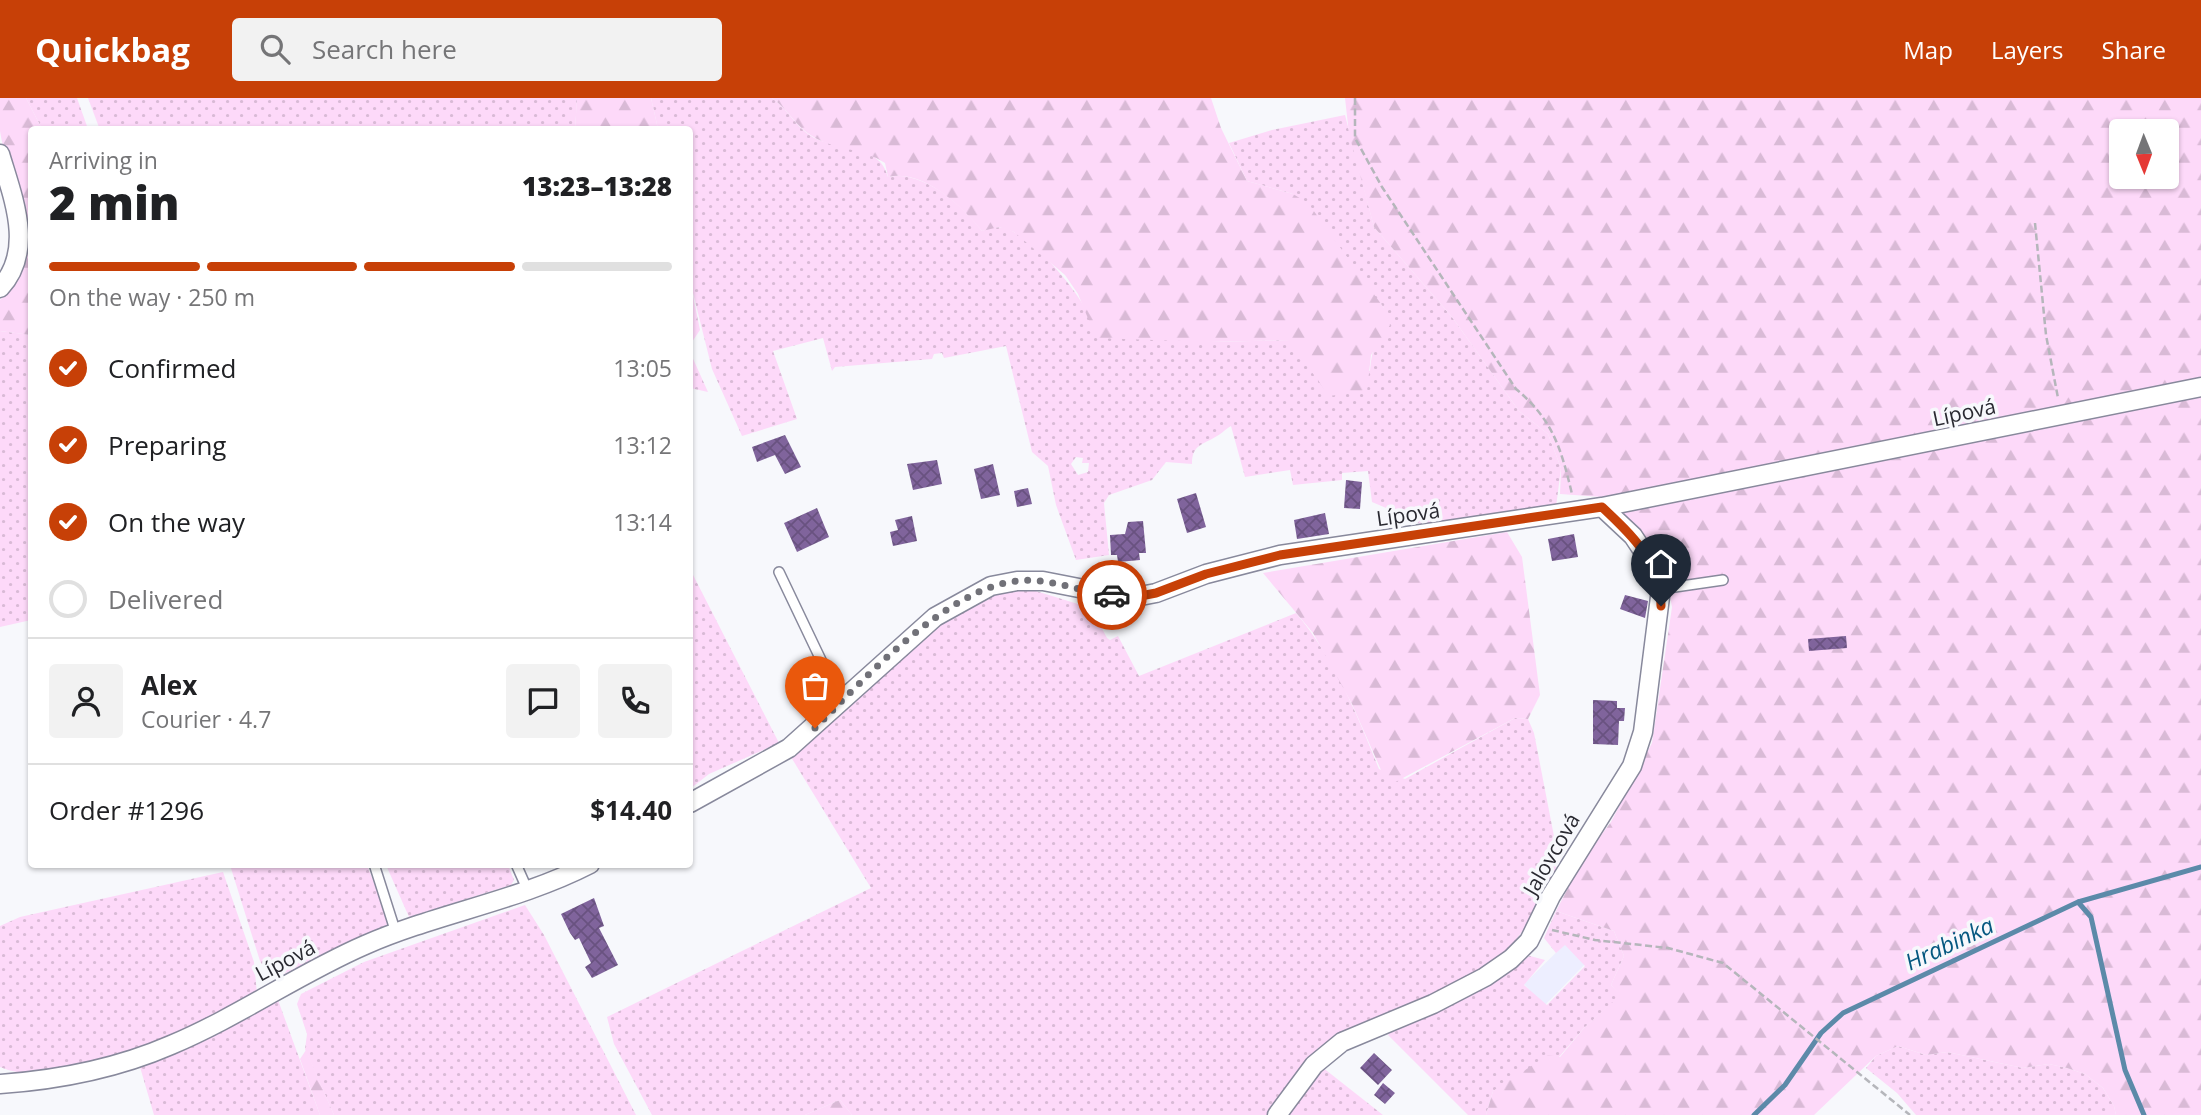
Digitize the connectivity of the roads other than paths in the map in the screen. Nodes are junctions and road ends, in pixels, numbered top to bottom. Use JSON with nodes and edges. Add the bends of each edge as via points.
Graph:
{"nodes":[{"id":1,"x":0,"y":154,"type":"edge"},
{"id":2,"x":0,"y":288,"type":"edge"},
{"id":3,"x":2201,"y":387,"type":"edge"},
{"id":4,"x":1602,"y":507,"type":"junction"},
{"id":5,"x":779,"y":572,"type":"dead end"},
{"id":6,"x":1723,"y":580,"type":"dead end"},
{"id":7,"x":1661,"y":589,"type":"junction"},
{"id":8,"x":841,"y":702,"type":"junction"},
{"id":9,"x":693,"y":801,"type":"edge"},
{"id":10,"x":375,"y":868,"type":"edge"},
{"id":11,"x":518,"y":868,"type":"edge"},
{"id":12,"x":581,"y":868,"type":"edge"},
{"id":13,"x":528,"y":891,"type":"junction"},
{"id":14,"x":396,"y":933,"type":"junction"},
{"id":15,"x":0,"y":1084,"type":"edge"},
{"id":16,"x":1277,"y":1115,"type":"edge"}],
"edges":[{"from":1,"to":2,"type":"street","via":[[15,206],[20,255],[13,274]]},
{"from":3,"to":4,"type":"street","name":"Lípová"},
{"from":4,"to":7,"type":"street","via":[[1633,536]]},
{"from":4,"to":8,"type":"street","name":"Lípová","via":[[1280,555],[1130,598],[1043,581],[990,586],[935,617]]},
{"from":5,"to":8,"type":"lane"},
{"from":6,"to":7,"type":"lane"},
{"from":7,"to":16,"type":"street","name":"Jalovcová","via":[[1639,747],[1632,766],[1520,950],[1485,977],[1360,1033],[1325,1054]]},
{"from":8,"to":9,"type":"street","name":"Lípová","via":[[789,748]]},
{"from":10,"to":14,"type":"lane"},
{"from":11,"to":13,"type":"lane"},
{"from":12,"to":13,"type":"street","name":"Lípová"},
{"from":13,"to":14,"type":"street","name":"Lípová"},
{"from":14,"to":15,"type":"street","name":"Lípová","via":[[147,1055],[59,1076]]}]}
